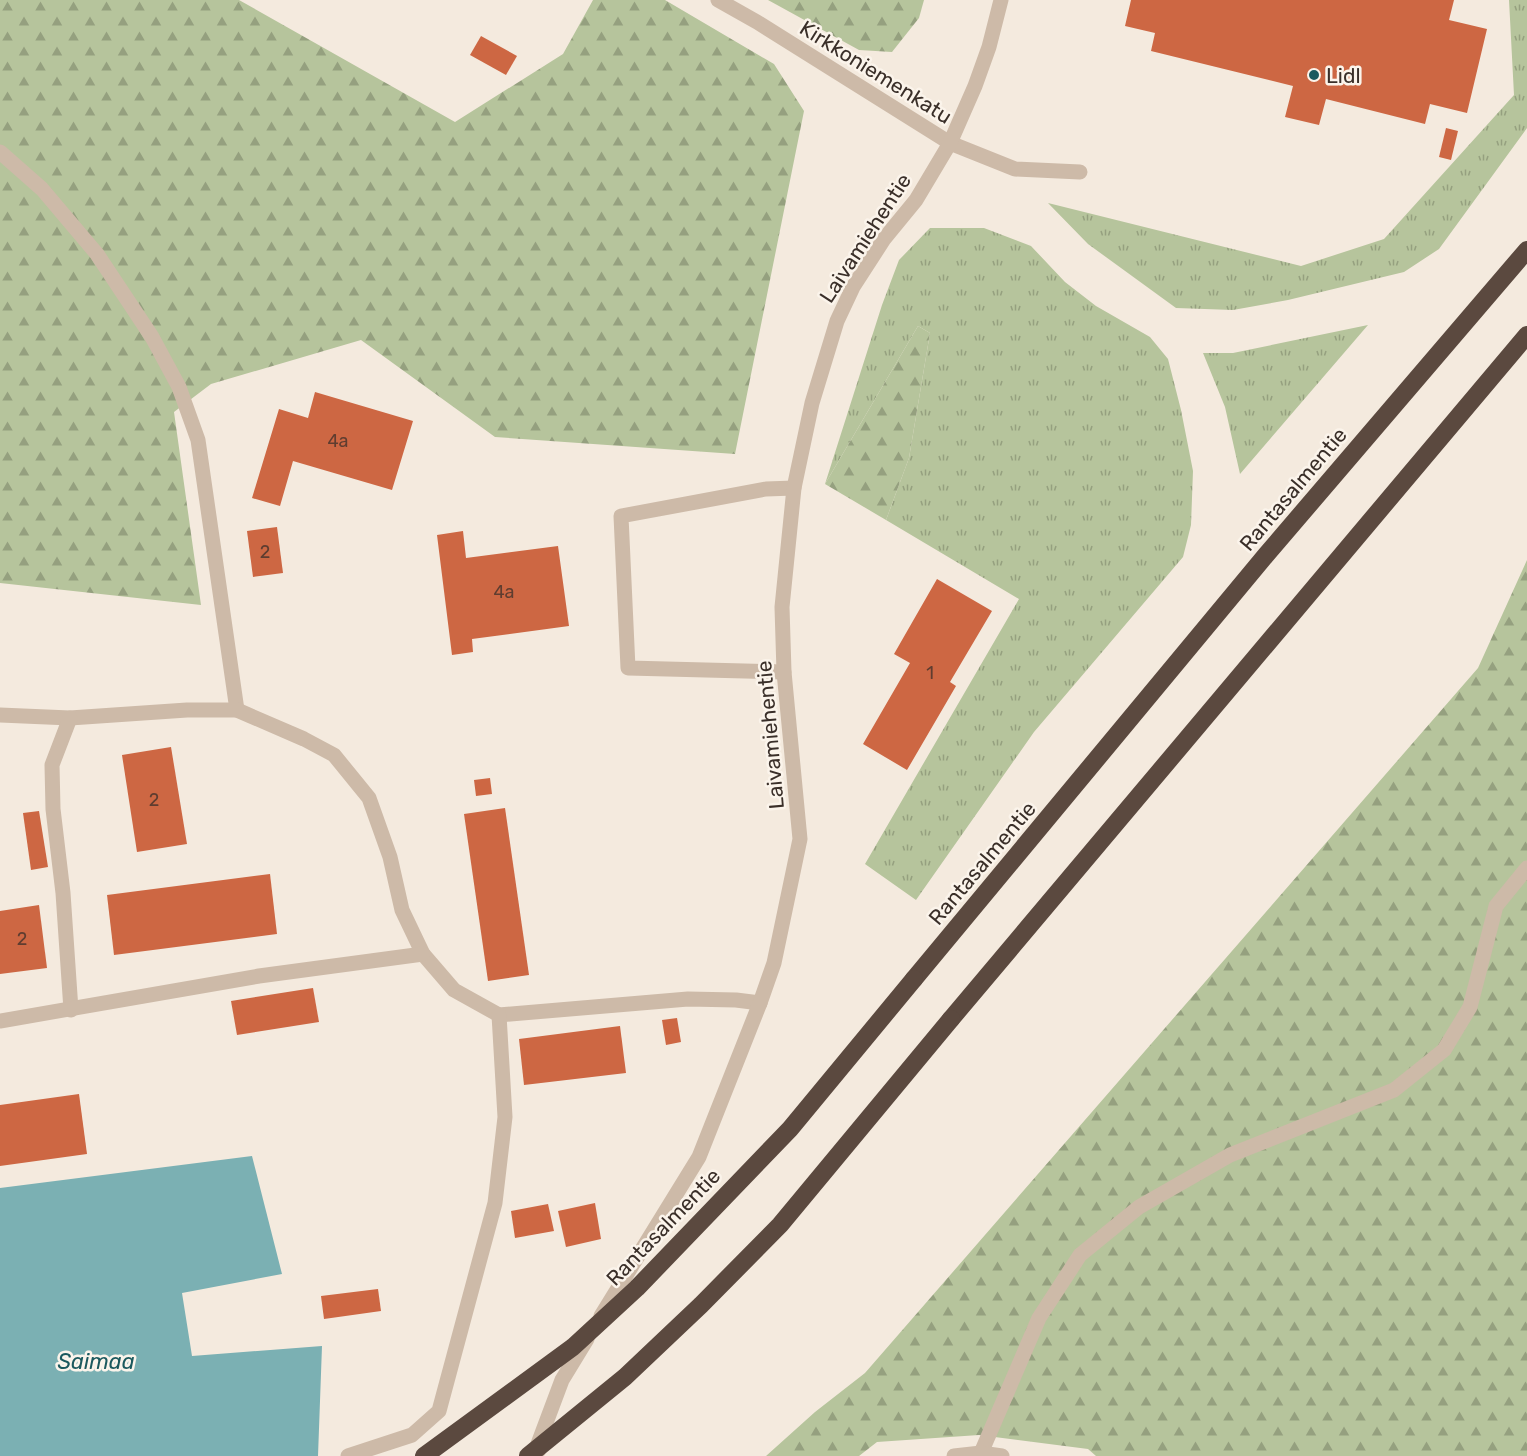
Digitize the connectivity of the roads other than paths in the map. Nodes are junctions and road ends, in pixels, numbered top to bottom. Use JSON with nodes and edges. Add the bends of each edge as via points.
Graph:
{"nodes":[{"id":1,"x":718,"y":0,"type":"edge"},
{"id":2,"x":1001,"y":0,"type":"edge"},
{"id":3,"x":950,"y":143,"type":"junction"},
{"id":4,"x":0,"y":152,"type":"edge"},
{"id":5,"x":1080,"y":172,"type":"dead end"},
{"id":6,"x":1527,"y":250,"type":"edge"},
{"id":7,"x":1527,"y":335,"type":"edge"},
{"id":8,"x":794,"y":488,"type":"junction"},
{"id":9,"x":784,"y":672,"type":"junction"},
{"id":10,"x":237,"y":710,"type":"junction"},
{"id":11,"x":0,"y":715,"type":"edge"},
{"id":12,"x":70,"y":718,"type":"junction"},
{"id":13,"x":1527,"y":868,"type":"edge"},
{"id":14,"x":423,"y":954,"type":"junction"},
{"id":15,"x":760,"y":1004,"type":"junction"},
{"id":16,"x":71,"y":1010,"type":"junction"},
{"id":17,"x":499,"y":1015,"type":"junction"},
{"id":18,"x":0,"y":1021,"type":"edge"},
{"id":19,"x":981,"y":1453,"type":"junction"},
{"id":20,"x":348,"y":1456,"type":"edge"},
{"id":21,"x":424,"y":1456,"type":"edge"},
{"id":22,"x":528,"y":1456,"type":"edge"},
{"id":23,"x":540,"y":1456,"type":"edge"},
{"id":24,"x":954,"y":1456,"type":"edge"},
{"id":25,"x":1002,"y":1456,"type":"edge"}],
"edges":[{"from":1,"to":3,"type":"street","name":"Kirkkoniemenkatu"},
{"from":2,"to":3,"type":"street","name":"Laivamiehentie","via":[[986,57]]},
{"from":3,"to":5,"type":"street","name":"Kirkkoniemenkatu","via":[[1016,169]]},
{"from":3,"to":8,"type":"street","name":"Laivamiehentie","via":[[916,200],[884,239],[853,287],[837,321],[812,403]]},
{"from":4,"to":10,"type":"street","via":[[42,189],[97,254],[152,337],[179,387],[198,440]]},
{"from":6,"to":21,"type":"highway","name":"Rantasalmentie","bridge":true,"via":[[1266,555],[790,1129],[637,1288],[573,1347]]},
{"from":7,"to":22,"type":"highway","bridge":true,"via":[[780,1225],[625,1377]]},
{"from":8,"to":9,"type":"street","name":"Laivamiehentie","via":[[782,607]]},
{"from":8,"to":9,"type":"street","via":[[766,489],[621,516],[628,668]]},
{"from":9,"to":15,"type":"street","name":"Laivamiehentie","via":[[800,839],[774,963]]},
{"from":10,"to":12,"type":"street"},
{"from":10,"to":14,"type":"street","via":[[334,755],[369,798],[390,856],[402,910]]},
{"from":11,"to":12,"type":"street"},
{"from":12,"to":16,"type":"street","via":[[52,765]]},
{"from":13,"to":19,"type":"street","via":[[1496,906],[1470,1007],[1444,1050],[1394,1090],[1220,1161],[1139,1207],[1080,1255],[1039,1318]]},
{"from":14,"to":16,"type":"street","via":[[259,976]]},
{"from":14,"to":17,"type":"street","via":[[454,990]]},
{"from":15,"to":17,"type":"street","via":[[688,999]]},
{"from":15,"to":23,"type":"street","name":"Laivamiehentie","via":[[699,1157],[562,1380],[538,1444]]},
{"from":16,"to":18,"type":"street"},
{"from":17,"to":20,"type":"street","via":[[505,1117],[495,1203],[439,1411],[412,1435]]},
{"from":19,"to":24,"type":"street"},
{"from":19,"to":25,"type":"street"}]}
